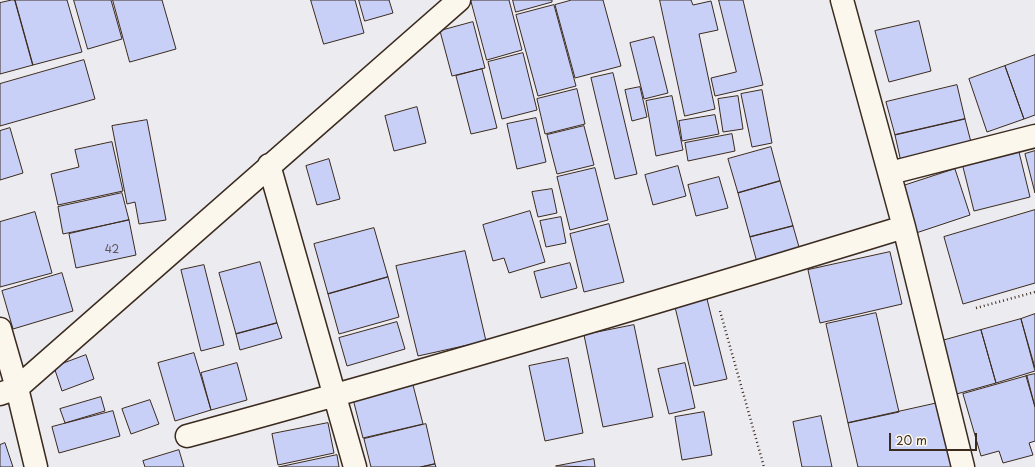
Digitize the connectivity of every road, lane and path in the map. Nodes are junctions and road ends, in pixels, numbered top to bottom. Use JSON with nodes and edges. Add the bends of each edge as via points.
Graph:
{"nodes":[{"id":1,"x":459,"y":0,"type":"edge"},
{"id":2,"x":842,"y":0,"type":"edge"},
{"id":3,"x":1035,"y":136,"type":"edge"},
{"id":4,"x":269,"y":165,"type":"junction"},
{"id":5,"x":890,"y":173,"type":"junction"},
{"id":6,"x":904,"y":227,"type":"junction"},
{"id":7,"x":713,"y":285,"type":"junction"},
{"id":8,"x":1035,"y":292,"type":"edge"},
{"id":9,"x":976,"y":308,"type":"dead end"},
{"id":10,"x":0,"y":329,"type":"edge"},
{"id":11,"x":9,"y":391,"type":"edge"},
{"id":12,"x":335,"y":396,"type":"junction"},
{"id":13,"x":187,"y":436,"type":"dead end"},
{"id":14,"x":36,"y":467,"type":"edge"},
{"id":15,"x":355,"y":467,"type":"edge"},
{"id":16,"x":764,"y":467,"type":"edge"},
{"id":17,"x":963,"y":467,"type":"edge"}],
"edges":[{"from":1,"to":4,"type":"street"},
{"from":2,"to":5,"type":"street"},
{"from":3,"to":5,"type":"street"},
{"from":4,"to":11,"type":"street"},
{"from":4,"to":12,"type":"street"},
{"from":5,"to":6,"type":"street"},
{"from":6,"to":7,"type":"street"},
{"from":6,"to":17,"type":"street"},
{"from":7,"to":12,"type":"street"},
{"from":7,"to":16,"type":"path"},
{"from":8,"to":9,"type":"path"},
{"from":10,"to":11,"type":"street"},
{"from":11,"to":14,"type":"street"},
{"from":12,"to":13,"type":"street"},
{"from":12,"to":15,"type":"street"}]}
